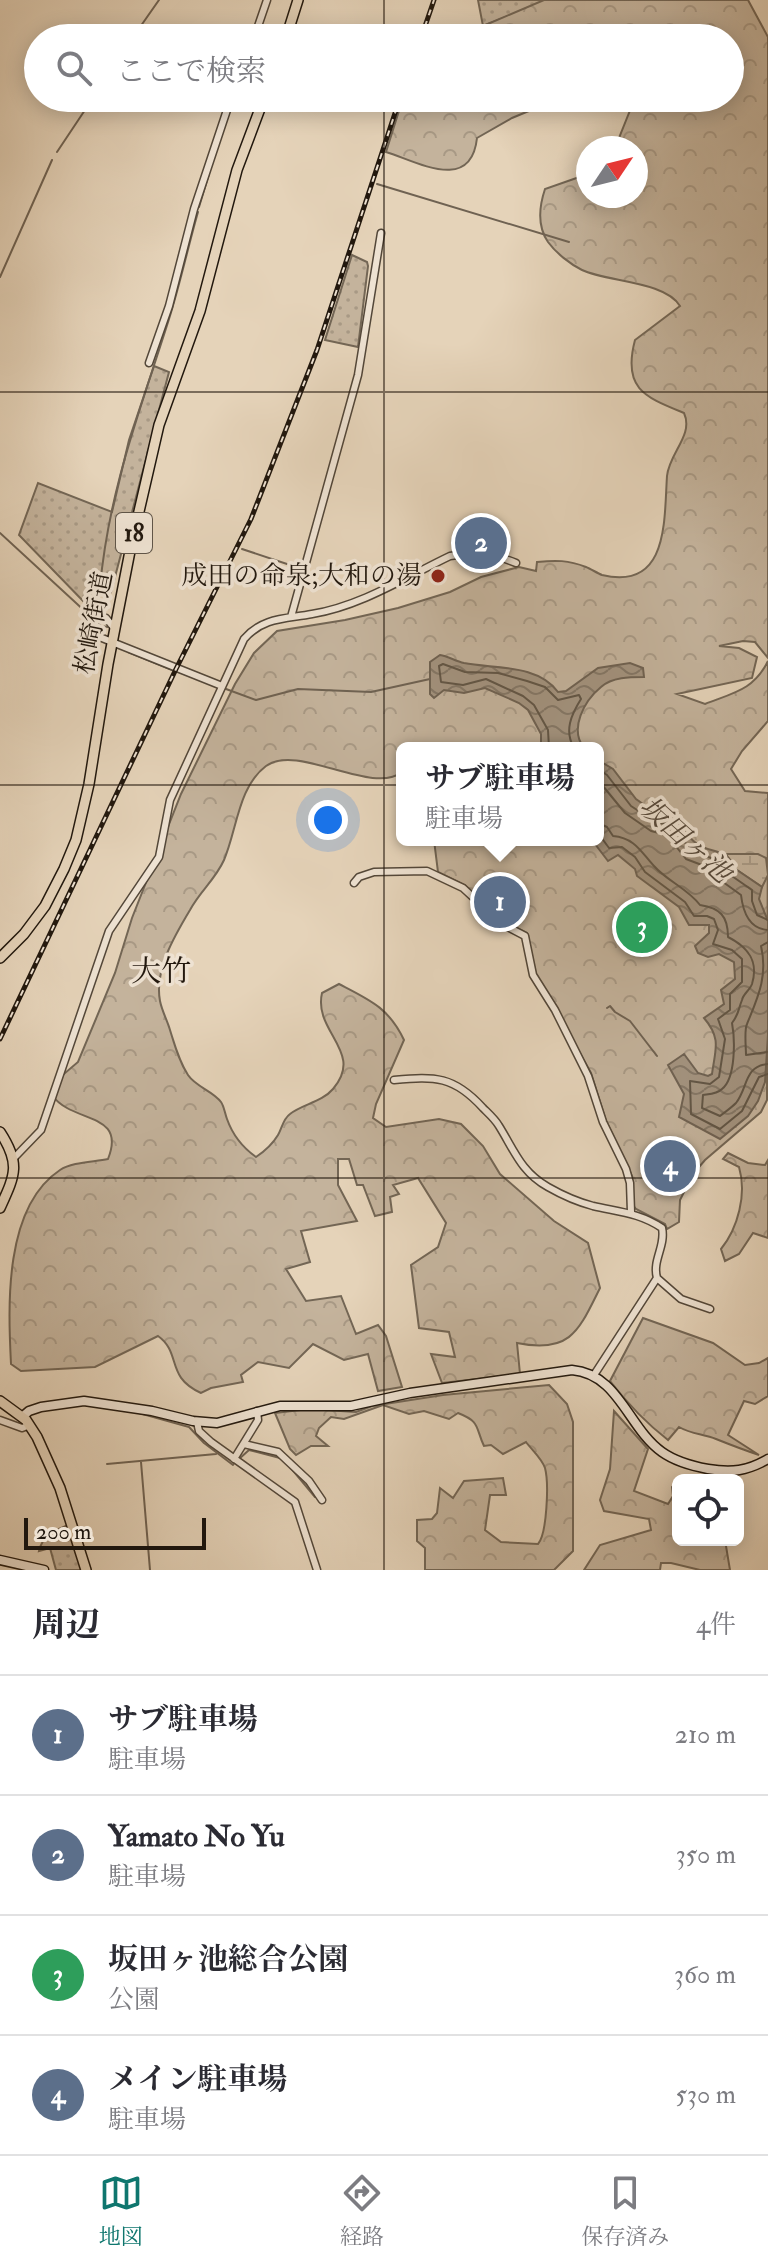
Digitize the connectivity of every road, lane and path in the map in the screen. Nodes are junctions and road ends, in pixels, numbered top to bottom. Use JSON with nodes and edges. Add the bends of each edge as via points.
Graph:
{"nodes":[{"id":1,"x":267,"y":0,"type":"edge"},
{"id":2,"x":298,"y":0,"type":"edge"},
{"id":3,"x":259,"y":24,"type":"edge"},
{"id":4,"x":290,"y":24,"type":"edge"},
{"id":5,"x":226,"y":112,"type":"edge"},
{"id":6,"x":259,"y":112,"type":"edge"},
{"id":7,"x":381,"y":233,"type":"dead end"},
{"id":8,"x":149,"y":363,"type":"dead end"},
{"id":9,"x":516,"y":563,"type":"dead end"},
{"id":10,"x":96,"y":617,"type":"dead end"},
{"id":11,"x":291,"y":617,"type":"junction"},
{"id":12,"x":115,"y":629,"type":"junction"},
{"id":13,"x":92,"y":634,"type":"dead end"},
{"id":14,"x":112,"y":643,"type":"junction"},
{"id":15,"x":222,"y":686,"type":"junction"},
{"id":16,"x":354,"y":883,"type":"dead end"},
{"id":17,"x":0,"y":958,"type":"edge"},
{"id":18,"x":394,"y":1080,"type":"dead end"},
{"id":19,"x":0,"y":1132,"type":"edge"},
{"id":20,"x":14,"y":1158,"type":"junction"},
{"id":21,"x":0,"y":1208,"type":"edge"},
{"id":22,"x":631,"y":1212,"type":"junction"},
{"id":23,"x":657,"y":1278,"type":"junction"},
{"id":24,"x":710,"y":1309,"type":"dead end"},
{"id":25,"x":594,"y":1375,"type":"junction"},
{"id":26,"x":0,"y":1401,"type":"edge"},
{"id":27,"x":257,"y":1411,"type":"junction"},
{"id":28,"x":0,"y":1420,"type":"edge"},
{"id":29,"x":26,"y":1421,"type":"junction"},
{"id":30,"x":197,"y":1422,"type":"junction"},
{"id":31,"x":244,"y":1444,"type":"junction"},
{"id":32,"x":234,"y":1459,"type":"junction"},
{"id":33,"x":768,"y":1459,"type":"edge"},
{"id":34,"x":322,"y":1500,"type":"dead end"},
{"id":35,"x":0,"y":1560,"type":"edge"},
{"id":36,"x":44,"y":1570,"type":"edge"},
{"id":37,"x":86,"y":1570,"type":"edge"},
{"id":38,"x":317,"y":1570,"type":"edge"}],
"edges":[{"from":1,"to":3,"type":"street"},
{"from":2,"to":4,"type":"main road"},
{"from":5,"to":8,"type":"street"},
{"from":6,"to":12,"type":"main road","name":"松崎街道","number":"18","via":[[237,170],[197,321],[159,425]]},
{"from":7,"to":11,"type":"street","via":[[358,375]]},
{"from":9,"to":11,"type":"street","via":[[502,556],[450,556],[339,609]]},
{"from":10,"to":12,"type":"street","via":[[106,618]]},
{"from":11,"to":15,"type":"street","via":[[253,629]]},
{"from":12,"to":14,"type":"main road","name":"松崎街道","number":"18"},
{"from":13,"to":14,"type":"street"},
{"from":14,"to":15,"type":"street"},
{"from":14,"to":17,"type":"main road","name":"松崎街道","number":"18","via":[[76,840],[45,906]]},
{"from":15,"to":20,"type":"street","via":[[170,800],[159,857],[109,931],[41,1130]]},
{"from":16,"to":22,"type":"street","via":[[374,872],[427,871],[463,888],[502,924],[525,936],[533,975],[588,1076],[626,1169]]},
{"from":18,"to":22,"type":"street","via":[[431,1078],[462,1087],[498,1124],[524,1170],[582,1202]]},
{"from":19,"to":20,"type":"main road"},
{"from":20,"to":21,"type":"main road","via":[[14,1174]]},
{"from":22,"to":23,"type":"street","via":[[662,1228]]},
{"from":23,"to":24,"type":"street","via":[[681,1299]]},
{"from":23,"to":25,"type":"street"},
{"from":25,"to":27,"type":"street","via":[[556,1371],[351,1406]]},
{"from":25,"to":33,"type":"street","via":[[612,1390],[649,1441],[676,1460],[731,1473]]},
{"from":26,"to":29,"type":"main road"},
{"from":27,"to":30,"type":"street","via":[[217,1423]]},
{"from":27,"to":31,"type":"street","via":[[258,1420]]},
{"from":28,"to":29,"type":"street","via":[[22,1428]]},
{"from":29,"to":30,"type":"street","via":[[29,1411],[84,1401]]},
{"from":29,"to":37,"type":"main road","via":[[60,1488]]},
{"from":30,"to":32,"type":"street","via":[[199,1431]]},
{"from":31,"to":32,"type":"street"},
{"from":31,"to":34,"type":"street","via":[[278,1452]]},
{"from":32,"to":38,"type":"street","via":[[295,1502]]},
{"from":35,"to":36,"type":"street"}]}
